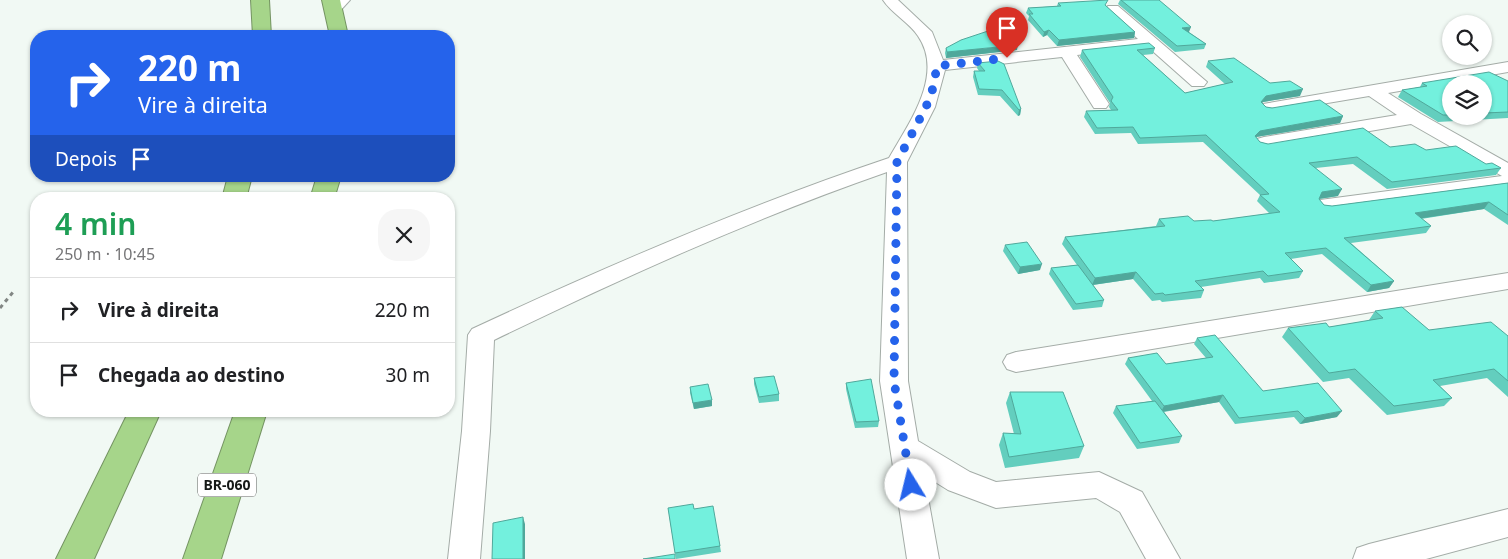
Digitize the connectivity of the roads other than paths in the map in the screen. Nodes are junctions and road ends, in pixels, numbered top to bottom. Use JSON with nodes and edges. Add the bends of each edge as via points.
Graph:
{"nodes":[{"id":1,"x":260,"y":0,"type":"edge"},
{"id":2,"x":890,"y":0,"type":"edge"},
{"id":3,"x":336,"y":3,"type":"edge"},
{"id":4,"x":1113,"y":9,"type":"edge"},
{"id":5,"x":262,"y":30,"type":"edge"},
{"id":6,"x":338,"y":30,"type":"edge"},
{"id":7,"x":1153,"y":42,"type":"junction"},
{"id":8,"x":1066,"y":51,"type":"junction"},
{"id":9,"x":937,"y":66,"type":"junction"},
{"id":10,"x":1508,"y":67,"type":"edge"},
{"id":11,"x":1198,"y":82,"type":"dead end"},
{"id":12,"x":1373,"y":91,"type":"junction"},
{"id":13,"x":1100,"y":104,"type":"dead end"},
{"id":14,"x":1269,"y":108,"type":"edge"},
{"id":15,"x":1414,"y":118,"type":"junction"},
{"id":16,"x":1264,"y":143,"type":"edge"},
{"id":17,"x":897,"y":162,"type":"junction"},
{"id":18,"x":1508,"y":171,"type":"edge"},
{"id":19,"x":1508,"y":181,"type":"edge"},
{"id":20,"x":1328,"y":205,"type":"edge"},
{"id":21,"x":1508,"y":281,"type":"edge"},
{"id":22,"x":1016,"y":362,"type":"dead end"},
{"id":23,"x":142,"y":417,"type":"edge"},
{"id":24,"x":249,"y":417,"type":"edge"},
{"id":25,"x":905,"y":448,"type":"junction"},
{"id":26,"x":1508,"y":523,"type":"edge"},
{"id":27,"x":75,"y":559,"type":"edge"},
{"id":28,"x":202,"y":559,"type":"edge"},
{"id":29,"x":464,"y":559,"type":"edge"},
{"id":30,"x":924,"y":559,"type":"edge"},
{"id":31,"x":1164,"y":559,"type":"edge"},
{"id":32,"x":1369,"y":559,"type":"edge"}],
"edges":[{"from":1,"to":5,"type":"highway"},
{"from":2,"to":9,"type":"street","via":[[926,35]]},
{"from":3,"to":6,"type":"highway"},
{"from":4,"to":7,"type":"street"},
{"from":7,"to":8,"type":"street"},
{"from":7,"to":11,"type":"street"},
{"from":8,"to":9,"type":"street"},
{"from":8,"to":13,"type":"street"},
{"from":9,"to":17,"type":"street","via":[[926,107]]},
{"from":10,"to":12,"type":"street"},
{"from":12,"to":14,"type":"street"},
{"from":12,"to":15,"type":"street"},
{"from":15,"to":16,"type":"street"},
{"from":15,"to":18,"type":"street"},
{"from":17,"to":25,"type":"street","via":[[894,381]]},
{"from":17,"to":29,"type":"street","via":[[808,191],[600,278],[481,335]]},
{"from":19,"to":20,"type":"street"},
{"from":21,"to":22,"type":"street"},
{"from":23,"to":27,"type":"highway"},
{"from":24,"to":28,"type":"highway","number":"BR-060"},
{"from":25,"to":30,"type":"street"},
{"from":25,"to":31,"type":"street","via":[[959,481],[996,495],[1099,485],[1131,502]]},
{"from":26,"to":32,"type":"street"}]}
